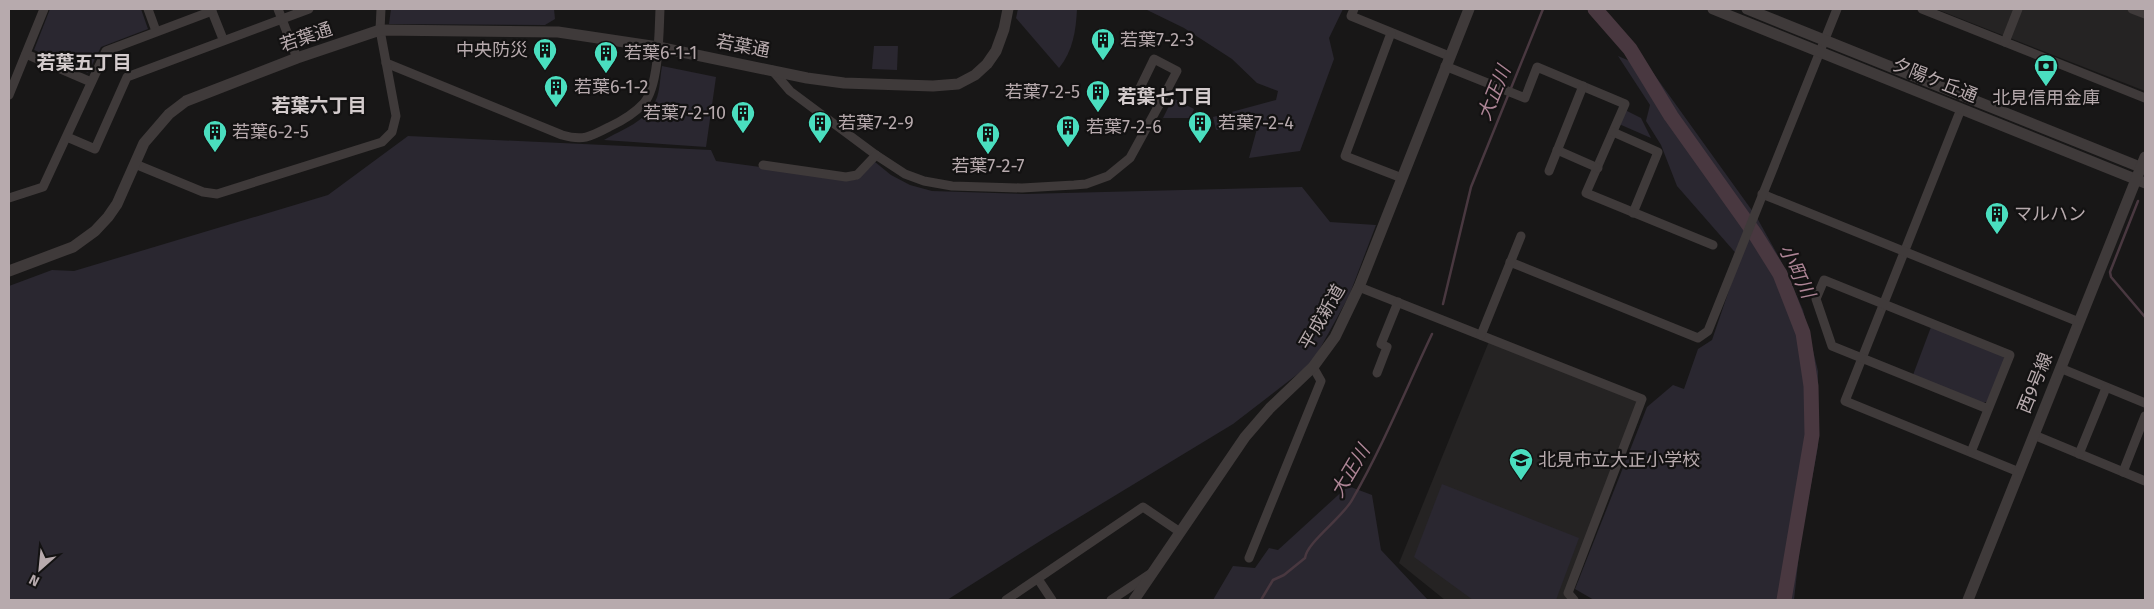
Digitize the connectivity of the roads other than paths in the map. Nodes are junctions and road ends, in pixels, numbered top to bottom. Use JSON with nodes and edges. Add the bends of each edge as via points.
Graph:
{"nodes":[{"id":1,"x":44,"y":9,"type":"edge"},
{"id":2,"x":148,"y":9,"type":"edge"},
{"id":3,"x":278,"y":9,"type":"edge"},
{"id":4,"x":309,"y":9,"type":"edge"},
{"id":5,"x":380,"y":9,"type":"edge"},
{"id":6,"x":660,"y":9,"type":"edge"},
{"id":7,"x":1008,"y":9,"type":"edge"},
{"id":8,"x":1354,"y":9,"type":"edge"},
{"id":9,"x":1468,"y":9,"type":"edge"},
{"id":10,"x":1712,"y":9,"type":"edge"},
{"id":11,"x":1747,"y":9,"type":"edge"},
{"id":12,"x":1838,"y":9,"type":"edge"},
{"id":13,"x":1922,"y":9,"type":"edge"},
{"id":14,"x":2018,"y":9,"type":"edge"},
{"id":15,"x":2132,"y":9,"type":"edge"},
{"id":16,"x":212,"y":10,"type":"edge"},
{"id":17,"x":2145,"y":14,"type":"edge"},
{"id":18,"x":282,"y":18,"type":"junction"},
{"id":19,"x":380,"y":30,"type":"junction"},
{"id":20,"x":156,"y":31,"type":"junction"},
{"id":21,"x":1391,"y":33,"type":"junction"},
{"id":22,"x":223,"y":40,"type":"junction"},
{"id":23,"x":1824,"y":40,"type":"junction"},
{"id":24,"x":2005,"y":42,"type":"junction"},
{"id":25,"x":658,"y":47,"type":"junction"},
{"id":26,"x":1819,"y":52,"type":"junction"},
{"id":27,"x":26,"y":54,"type":"junction"},
{"id":28,"x":297,"y":58,"type":"junction"},
{"id":29,"x":1447,"y":61,"type":"junction"},
{"id":30,"x":386,"y":63,"type":"junction"},
{"id":31,"x":771,"y":69,"type":"junction"},
{"id":32,"x":91,"y":82,"type":"junction"},
{"id":33,"x":1583,"y":86,"type":"junction"},
{"id":34,"x":9,"y":96,"type":"edge"},
{"id":35,"x":2145,"y":98,"type":"edge"},
{"id":36,"x":1159,"y":105,"type":"junction"},
{"id":37,"x":1961,"y":109,"type":"junction"},
{"id":38,"x":1614,"y":132,"type":"junction"},
{"id":39,"x":67,"y":137,"type":"junction"},
{"id":40,"x":1557,"y":150,"type":"junction"},
{"id":41,"x":876,"y":155,"type":"junction"},
{"id":42,"x":135,"y":164,"type":"junction"},
{"id":43,"x":2144,"y":164,"type":"edge"},
{"id":44,"x":763,"y":165,"type":"dead end"},
{"id":45,"x":1598,"y":168,"type":"junction"},
{"id":46,"x":1548,"y":171,"type":"dead end"},
{"id":47,"x":1402,"y":178,"type":"junction"},
{"id":48,"x":2141,"y":181,"type":"edge"},
{"id":49,"x":1762,"y":194,"type":"junction"},
{"id":50,"x":9,"y":198,"type":"edge"},
{"id":51,"x":1633,"y":213,"type":"junction"},
{"id":52,"x":1521,"y":236,"type":"dead end"},
{"id":53,"x":1713,"y":245,"type":"dead end"},
{"id":54,"x":1904,"y":251,"type":"junction"},
{"id":55,"x":1510,"y":262,"type":"junction"},
{"id":56,"x":9,"y":271,"type":"edge"},
{"id":57,"x":1360,"y":287,"type":"junction"},
{"id":58,"x":1398,"y":302,"type":"junction"},
{"id":59,"x":1884,"y":304,"type":"junction"},
{"id":60,"x":2079,"y":322,"type":"junction"},
{"id":61,"x":1481,"y":335,"type":"junction"},
{"id":62,"x":1861,"y":358,"type":"junction"},
{"id":63,"x":1313,"y":367,"type":"junction"},
{"id":64,"x":2060,"y":368,"type":"junction"},
{"id":65,"x":1377,"y":373,"type":"dead end"},
{"id":66,"x":2106,"y":388,"type":"junction"},
{"id":67,"x":2145,"y":403,"type":"edge"},
{"id":68,"x":1988,"y":409,"type":"junction"},
{"id":69,"x":2145,"y":416,"type":"edge"},
{"id":70,"x":2034,"y":435,"type":"junction"},
{"id":71,"x":1971,"y":452,"type":"junction"},
{"id":72,"x":2079,"y":454,"type":"junction"},
{"id":73,"x":2019,"y":472,"type":"junction"},
{"id":74,"x":2123,"y":472,"type":"junction"},
{"id":75,"x":2145,"y":481,"type":"edge"},
{"id":76,"x":1180,"y":532,"type":"junction"},
{"id":77,"x":1249,"y":558,"type":"dead end"},
{"id":78,"x":1152,"y":573,"type":"junction"},
{"id":79,"x":1038,"y":579,"type":"junction"},
{"id":80,"x":1006,"y":600,"type":"edge"},
{"id":81,"x":1052,"y":600,"type":"edge"},
{"id":82,"x":1110,"y":600,"type":"edge"},
{"id":83,"x":1134,"y":600,"type":"edge"},
{"id":84,"x":1574,"y":600,"type":"edge"},
{"id":85,"x":1968,"y":600,"type":"edge"}],
"edges":[{"from":1,"to":27,"type":"street"},
{"from":2,"to":20,"type":"street"},
{"from":3,"to":18,"type":"street"},
{"from":4,"to":18,"type":"street"},
{"from":5,"to":19,"type":"street"},
{"from":6,"to":25,"type":"street"},
{"from":7,"to":31,"type":"street","name":"若葉通","via":[[996,51],[975,75],[958,84],[844,83]]},
{"from":8,"to":21,"type":"street","via":[[1351,16]]},
{"from":9,"to":29,"type":"street","name":"平成新道"},
{"from":10,"to":26,"type":"street","name":"夕陽ケ丘通"},
{"from":11,"to":23,"type":"street","name":"夕陽ケ丘通"},
{"from":12,"to":23,"type":"street"},
{"from":13,"to":24,"type":"street"},
{"from":14,"to":24,"type":"street"},
{"from":15,"to":17,"type":"street"},
{"from":16,"to":20,"type":"street"},
{"from":16,"to":22,"type":"street"},
{"from":18,"to":22,"type":"street"},
{"from":18,"to":28,"type":"street"},
{"from":19,"to":25,"type":"street","name":"若葉通","via":[[558,32]]},
{"from":19,"to":28,"type":"street","name":"若葉通"},
{"from":19,"to":30,"type":"street"},
{"from":20,"to":32,"type":"street","via":[[106,52]]},
{"from":21,"to":29,"type":"street"},
{"from":21,"to":47,"type":"street","via":[[1346,156]]},
{"from":22,"to":39,"type":"street","via":[[127,77],[95,149]]},
{"from":23,"to":26,"type":"street"},
{"from":23,"to":43,"type":"street","name":"夕陽ケ丘通"},
{"from":24,"to":35,"type":"street"},
{"from":25,"to":30,"type":"street","via":[[652,89],[645,102],[629,117],[585,139],[562,135]]},
{"from":25,"to":31,"type":"street","name":"若葉通"},
{"from":26,"to":37,"type":"street","name":"夕陽ケ丘通"},
{"from":26,"to":49,"type":"street"},
{"from":27,"to":32,"type":"street"},
{"from":27,"to":34,"type":"street"},
{"from":28,"to":42,"type":"street","name":"若葉通","via":[[186,101],[155,129],[144,143]]},
{"from":29,"to":33,"type":"street","via":[[1525,98],[1538,67]]},
{"from":29,"to":47,"type":"street","name":"平成新道"},
{"from":30,"to":42,"type":"street","via":[[396,116],[392,132],[382,142],[217,194],[203,192]]},
{"from":31,"to":41,"type":"street","via":[[790,91]]},
{"from":32,"to":39,"type":"street"},
{"from":33,"to":38,"type":"street","via":[[1625,104]]},
{"from":33,"to":40,"type":"street"},
{"from":36,"to":36,"type":"street","via":[[1137,94],[1154,59],[1177,71]]},
{"from":36,"to":41,"type":"street","via":[[1127,162],[1108,176],[1086,184],[1022,188],[942,185],[906,174]]},
{"from":37,"to":48,"type":"street","name":"夕陽ケ丘通"},
{"from":37,"to":54,"type":"street"},
{"from":38,"to":45,"type":"street"},
{"from":38,"to":51,"type":"street","via":[[1658,152]]},
{"from":39,"to":50,"type":"street","via":[[42,187]]},
{"from":40,"to":45,"type":"street"},
{"from":40,"to":46,"type":"street"},
{"from":41,"to":44,"type":"street","via":[[857,175],[846,177]]},
{"from":42,"to":56,"type":"street","name":"若葉通","via":[[117,204],[95,231],[73,247]]},
{"from":43,"to":48,"type":"street","name":"西9号線"},
{"from":45,"to":51,"type":"street","via":[[1586,194]]},
{"from":47,"to":57,"type":"street","name":"平成新道"},
{"from":48,"to":60,"type":"street","name":"西9号線"},
{"from":49,"to":54,"type":"street"},
{"from":49,"to":55,"type":"street","via":[[1708,331],[1698,338]]},
{"from":51,"to":53,"type":"street"},
{"from":52,"to":55,"type":"street"},
{"from":54,"to":59,"type":"street"},
{"from":54,"to":60,"type":"street"},
{"from":55,"to":61,"type":"street"},
{"from":57,"to":58,"type":"street"},
{"from":57,"to":63,"type":"street","name":"平成新道","via":[[1335,337]]},
{"from":58,"to":61,"type":"street"},
{"from":58,"to":65,"type":"street","via":[[1382,344],[1387,347]]},
{"from":59,"to":62,"type":"street"},
{"from":59,"to":62,"type":"street","via":[[1824,280],[1816,299],[1832,346]]},
{"from":59,"to":68,"type":"street","via":[[2010,355]]},
{"from":60,"to":64,"type":"street","name":"西9号線"},
{"from":61,"to":84,"type":"street","via":[[1642,399],[1568,593]]},
{"from":62,"to":68,"type":"street"},
{"from":62,"to":71,"type":"street","via":[[1845,401]]},
{"from":63,"to":76,"type":"street","name":"平成新道","via":[[1245,437]]},
{"from":63,"to":77,"type":"street","via":[[1321,381]]},
{"from":64,"to":66,"type":"street"},
{"from":64,"to":70,"type":"street","name":"西9号線"},
{"from":66,"to":67,"type":"street"},
{"from":66,"to":72,"type":"street"},
{"from":68,"to":71,"type":"street"},
{"from":69,"to":74,"type":"street"},
{"from":70,"to":72,"type":"street"},
{"from":70,"to":73,"type":"street","name":"西9号線"},
{"from":71,"to":73,"type":"street"},
{"from":72,"to":74,"type":"street"},
{"from":73,"to":85,"type":"street","name":"西9号線"},
{"from":74,"to":75,"type":"street"},
{"from":76,"to":78,"type":"street","name":"平成新道"},
{"from":76,"to":79,"type":"street","via":[[1143,507]]},
{"from":78,"to":82,"type":"street"},
{"from":78,"to":83,"type":"street","name":"平成新道"},
{"from":79,"to":80,"type":"street"},
{"from":79,"to":81,"type":"street"}]}
